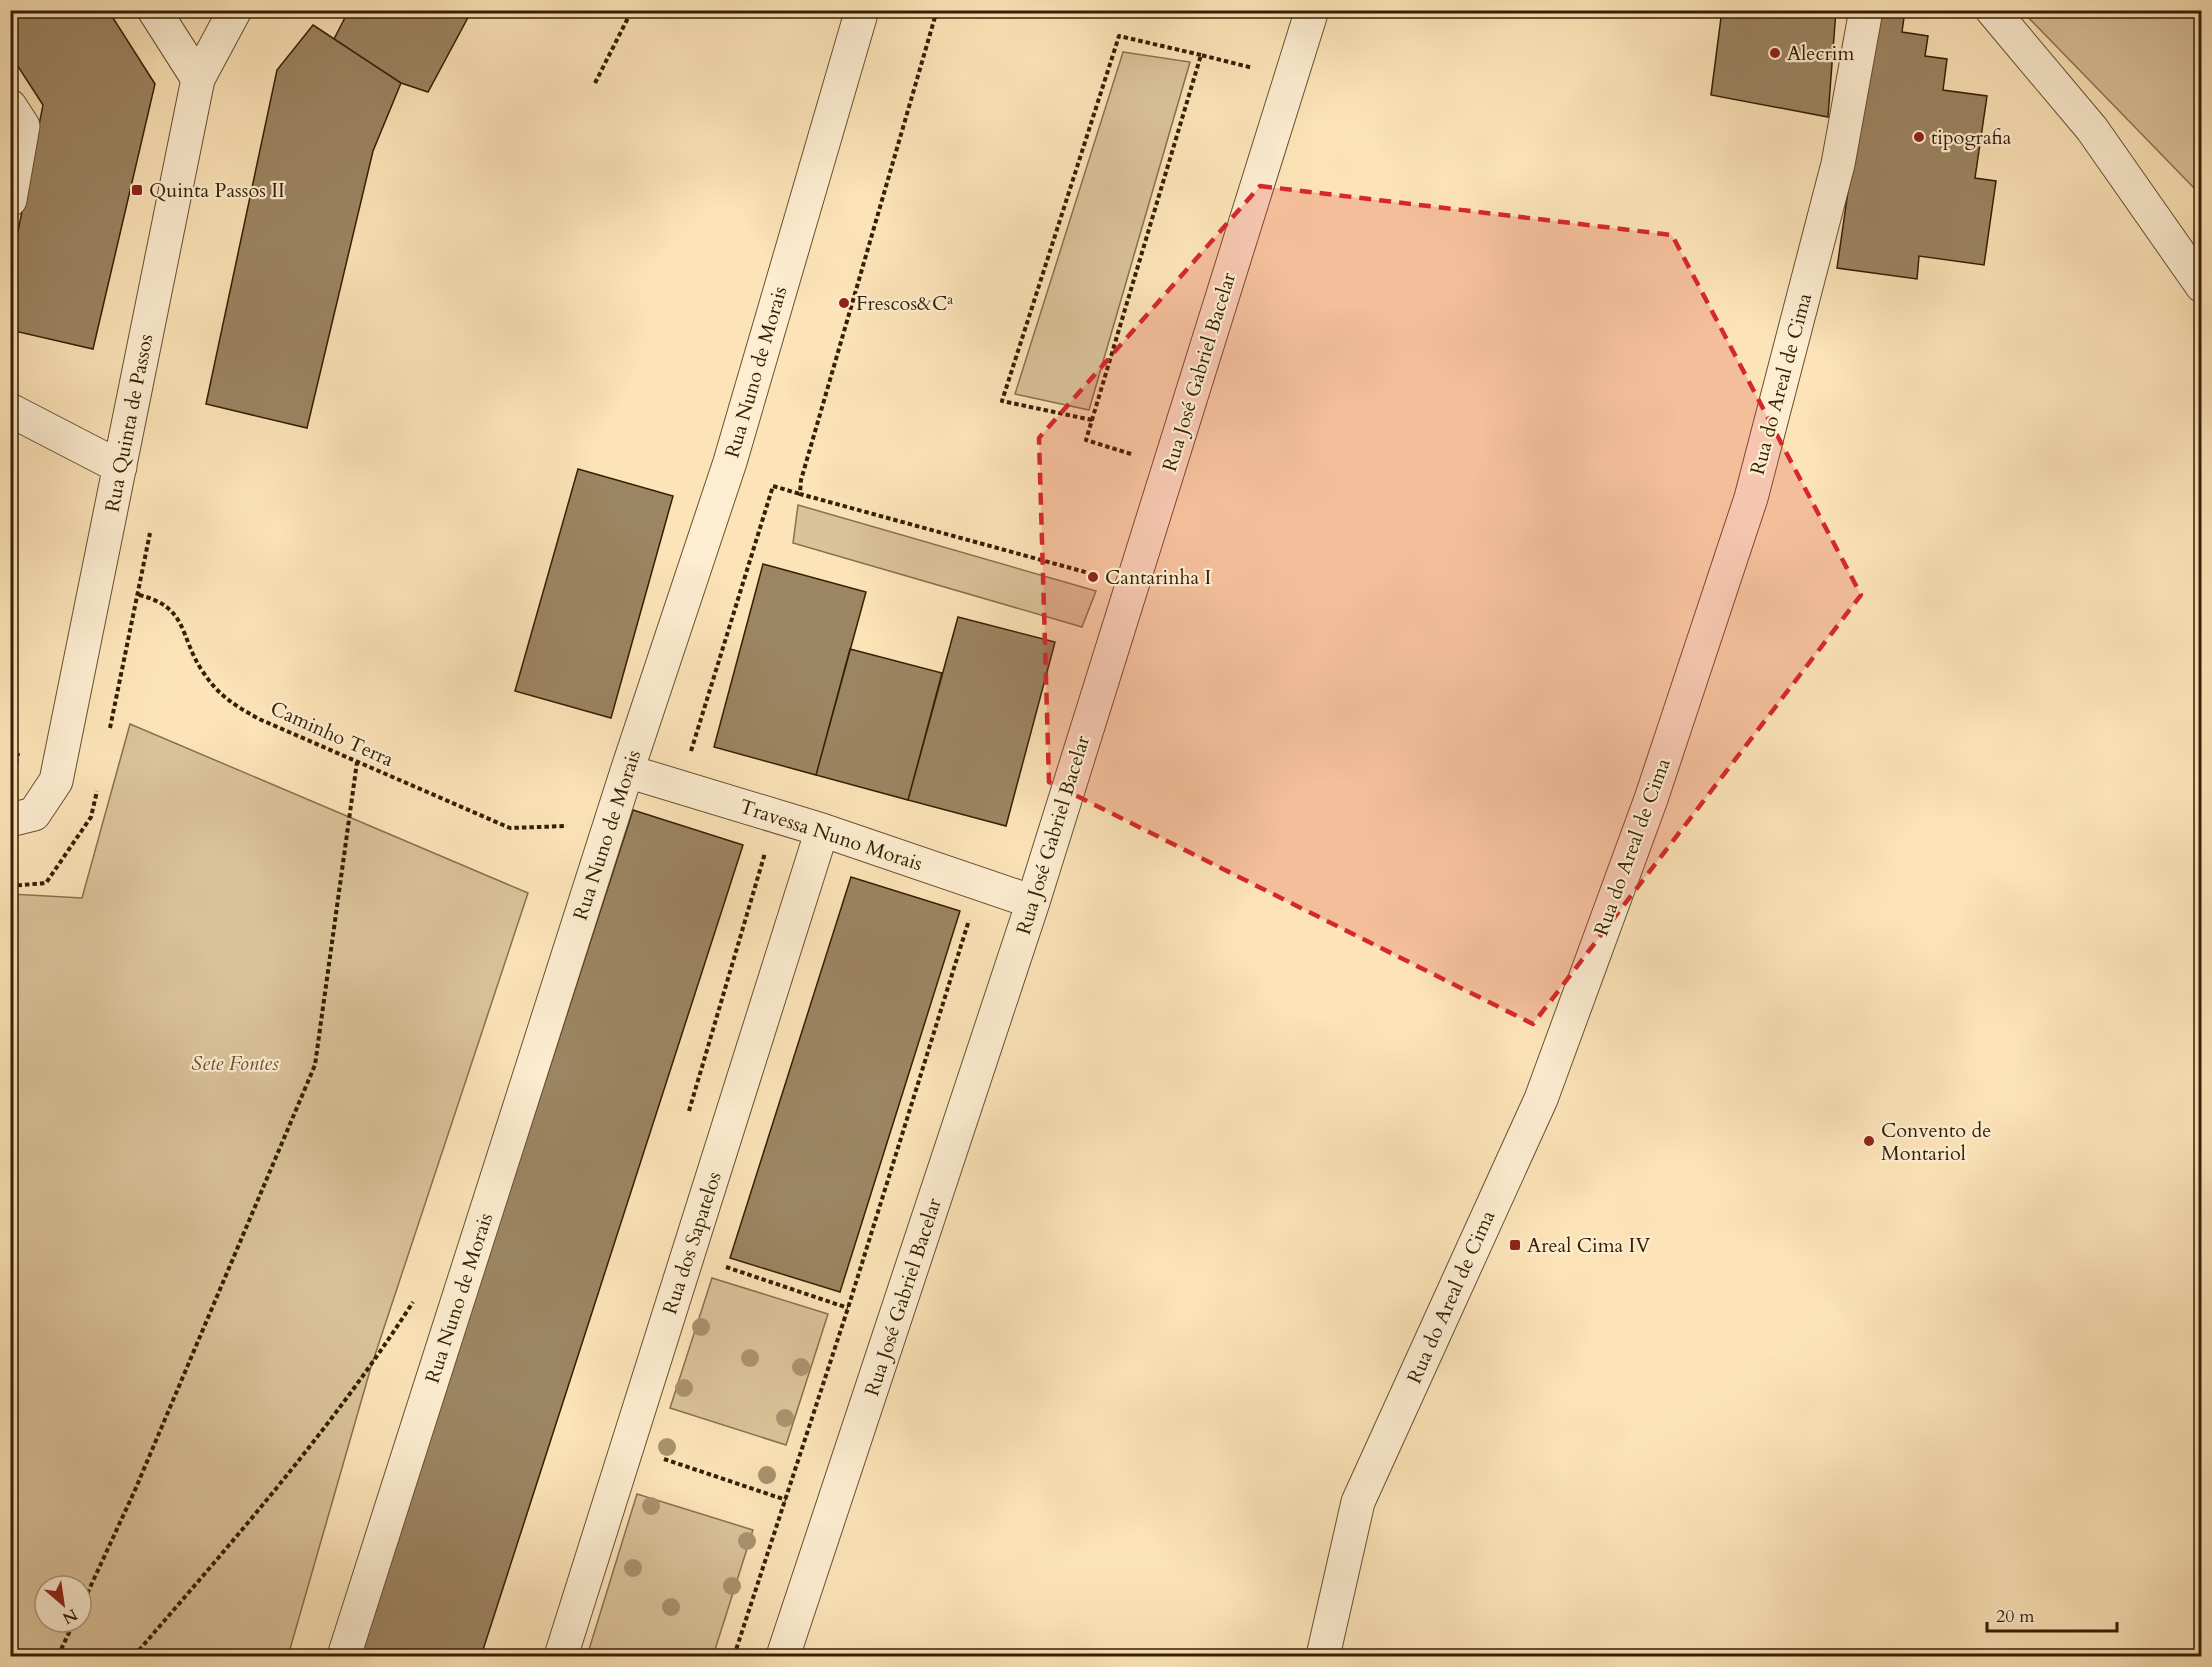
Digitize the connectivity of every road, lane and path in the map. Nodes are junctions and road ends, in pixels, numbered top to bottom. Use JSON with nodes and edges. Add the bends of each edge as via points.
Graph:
{"nodes":[{"id":1,"x":154,"y":10,"type":"edge"},
{"id":2,"x":235,"y":10,"type":"edge"},
{"id":3,"x":632,"y":10,"type":"edge"},
{"id":4,"x":862,"y":10,"type":"edge"},
{"id":5,"x":937,"y":10,"type":"edge"},
{"id":6,"x":1312,"y":10,"type":"edge"},
{"id":7,"x":1866,"y":10,"type":"edge"},
{"id":8,"x":1992,"y":10,"type":"edge"},
{"id":9,"x":1201,"y":55,"type":"junction"},
{"id":10,"x":1256,"y":58,"type":"dead end"},
{"id":11,"x":198,"y":79,"type":"junction"},
{"id":12,"x":595,"y":83,"type":"dead end"},
{"id":13,"x":10,"y":106,"type":"edge"},
{"id":14,"x":10,"y":200,"type":"edge"},
{"id":15,"x":2202,"y":286,"type":"edge"},
{"id":16,"x":10,"y":410,"type":"edge"},
{"id":17,"x":1092,"y":420,"type":"junction"},
{"id":18,"x":1136,"y":455,"type":"dead end"},
{"id":19,"x":120,"y":467,"type":"junction"},
{"id":20,"x":800,"y":494,"type":"junction"},
{"id":21,"x":1101,"y":577,"type":"dead end"},
{"id":22,"x":139,"y":595,"type":"dead end"},
{"id":23,"x":697,"y":761,"type":"dead end"},
{"id":24,"x":357,"y":762,"type":"junction"},
{"id":25,"x":627,"y":771,"type":"junction"},
{"id":26,"x":10,"y":820,"type":"edge"},
{"id":27,"x":563,"y":827,"type":"dead end"},
{"id":28,"x":822,"y":830,"type":"junction"},
{"id":29,"x":1033,"y":902,"type":"junction"},
{"id":30,"x":970,"y":919,"type":"dead end"},
{"id":31,"x":723,"y":1266,"type":"dead end"},
{"id":32,"x":416,"y":1299,"type":"dead end"},
{"id":33,"x":848,"y":1308,"type":"junction"},
{"id":34,"x":661,"y":1458,"type":"dead end"},
{"id":35,"x":786,"y":1500,"type":"junction"},
{"id":36,"x":93,"y":1581,"type":"edge"},
{"id":37,"x":68,"y":1634,"type":"edge"},
{"id":38,"x":58,"y":1656,"type":"edge"},
{"id":39,"x":134,"y":1656,"type":"edge"},
{"id":40,"x":344,"y":1656,"type":"edge"},
{"id":41,"x":561,"y":1656,"type":"edge"},
{"id":42,"x":734,"y":1656,"type":"edge"},
{"id":43,"x":783,"y":1656,"type":"edge"},
{"id":44,"x":1323,"y":1656,"type":"edge"}],
"edges":[{"from":1,"to":11,"type":"street"},
{"from":2,"to":11,"type":"street","name":"Rua Quinta de Passos"},
{"from":3,"to":12,"type":"path"},
{"from":4,"to":25,"type":"street","name":"Rua Nuno de Morais","via":[[730,462]]},
{"from":5,"to":20,"type":"path"},
{"from":6,"to":29,"type":"street","name":"Rua José Gabriel Bacelar"},
{"from":7,"to":44,"type":"street","name":"Rua do Areal de Cima","via":[[1838,164],[1743,520],[1651,799],[1540,1099],[1358,1502]]},
{"from":8,"to":15,"type":"street","via":[[2092,129]]},
{"from":9,"to":10,"type":"path","via":[[1253,68]]},
{"from":9,"to":17,"type":"path"},
{"from":9,"to":17,"type":"path","via":[[1119,36],[1002,401]]},
{"from":11,"to":19,"type":"street","name":"Rua Quinta de Passos"},
{"from":13,"to":14,"type":"street","via":[[23,126]]},
{"from":16,"to":19,"type":"street"},
{"from":17,"to":18,"type":"path","via":[[1086,440]]},
{"from":19,"to":26,"type":"street","name":"Rua Quinta de Passos","via":[[56,781],[34,814]]},
{"from":20,"to":21,"type":"path"},
{"from":20,"to":23,"type":"path","via":[[773,486],[691,753]]},
{"from":22,"to":24,"type":"path","name":"Caminho Terra","via":[[157,599],[173,611],[202,670],[226,700],[259,719]]},
{"from":24,"to":27,"type":"path","name":"Caminho Terra","via":[[510,828]]},
{"from":24,"to":36,"type":"path","via":[[315,1065],[140,1480]]},
{"from":25,"to":28,"type":"street","name":"Travessa Nuno Morais"},
{"from":25,"to":40,"type":"street","name":"Rua Nuno de Morais"},
{"from":28,"to":29,"type":"street","name":"Travessa Nuno Morais"},
{"from":28,"to":41,"type":"street","name":"Rua dos Sapatelos"},
{"from":29,"to":43,"type":"street","name":"Rua José Gabriel Bacelar"},
{"from":30,"to":33,"type":"path"},
{"from":31,"to":33,"type":"path"},
{"from":32,"to":39,"type":"path","via":[[371,1367],[283,1481]]},
{"from":33,"to":35,"type":"path"},
{"from":34,"to":35,"type":"path"},
{"from":35,"to":42,"type":"path"},
{"from":37,"to":38,"type":"path"}]}
